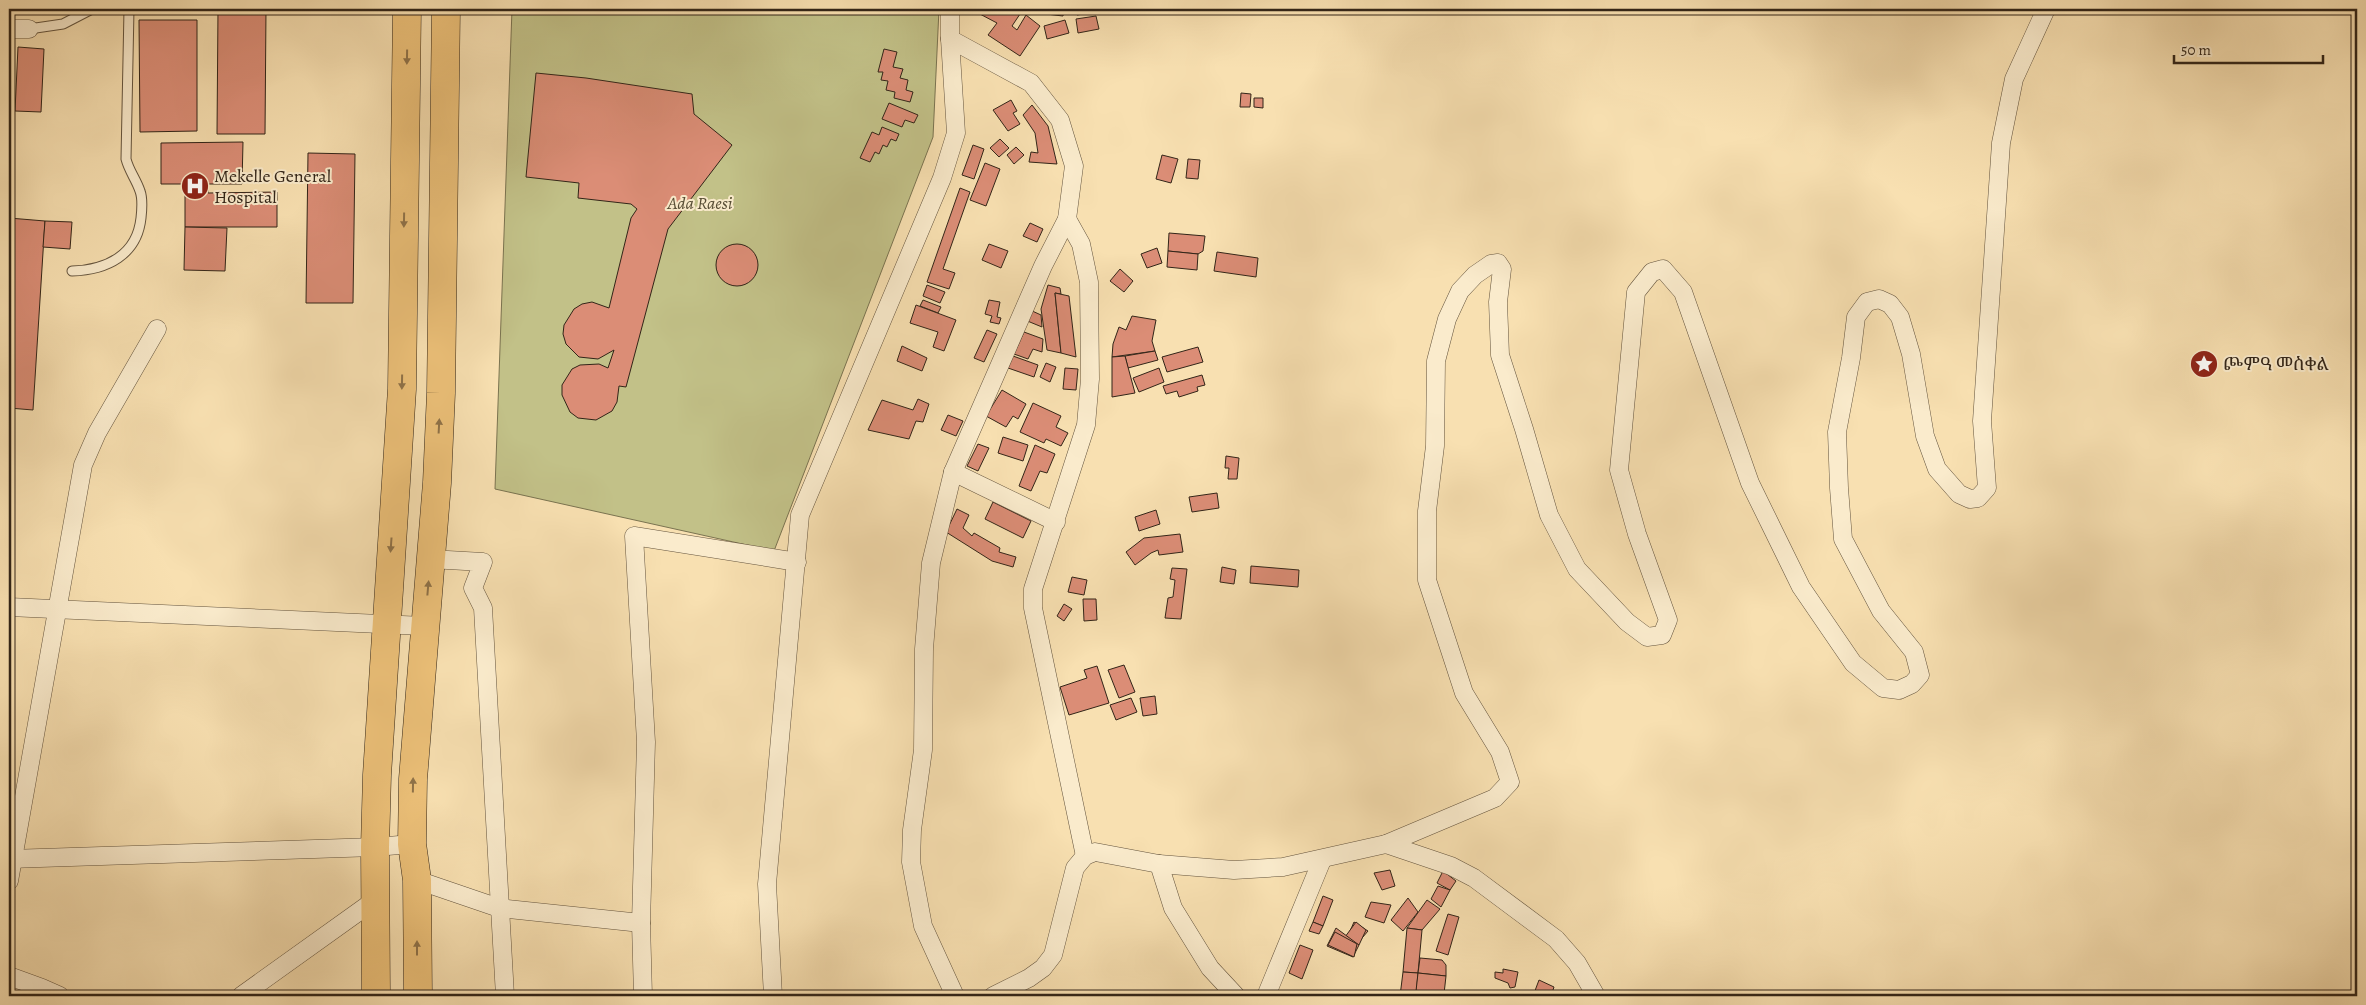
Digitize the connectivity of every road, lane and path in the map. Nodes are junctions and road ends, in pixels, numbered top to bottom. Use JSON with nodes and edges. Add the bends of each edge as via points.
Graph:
{"nodes":[{"id":1,"x":92,"y":9,"type":"edge"},
{"id":2,"x":129,"y":9,"type":"edge"},
{"id":3,"x":407,"y":9,"type":"edge"},
{"id":4,"x":446,"y":9,"type":"edge"},
{"id":5,"x":950,"y":9,"type":"edge"},
{"id":6,"x":2046,"y":9,"type":"edge"},
{"id":7,"x":9,"y":29,"type":"edge"},
{"id":8,"x":29,"y":29,"type":"joint"},
{"id":9,"x":950,"y":39,"type":"junction"},
{"id":10,"x":1067,"y":219,"type":"junction"},
{"id":11,"x":72,"y":271,"type":"dead end"},
{"id":12,"x":157,"y":328,"type":"dead end"},
{"id":13,"x":953,"y":472,"type":"junction"},
{"id":14,"x":395,"y":480,"type":"junction"},
{"id":15,"x":437,"y":483,"type":"junction"},
{"id":16,"x":1056,"y":522,"type":"junction"},
{"id":17,"x":430,"y":559,"type":"junction"},
{"id":18,"x":797,"y":562,"type":"junction"},
{"id":19,"x":9,"y":607,"type":"edge"},
{"id":20,"x":56,"y":608,"type":"junction"},
{"id":21,"x":386,"y":626,"type":"junction"},
{"id":22,"x":424,"y":626,"type":"junction"},
{"id":23,"x":412,"y":844,"type":"junction"},
{"id":24,"x":1386,"y":844,"type":"junction"},
{"id":25,"x":375,"y":847,"type":"junction"},
{"id":26,"x":1085,"y":856,"type":"junction"},
{"id":27,"x":11,"y":859,"type":"edge"},
{"id":28,"x":1322,"y":860,"type":"junction"},
{"id":29,"x":1159,"y":864,"type":"junction"},
{"id":30,"x":417,"y":880,"type":"junction"},
{"id":31,"x":9,"y":881,"type":"edge"},
{"id":32,"x":374,"y":900,"type":"junction"},
{"id":33,"x":500,"y":908,"type":"junction"},
{"id":34,"x":642,"y":923,"type":"junction"},
{"id":35,"x":9,"y":976,"type":"edge"},
{"id":36,"x":60,"y":996,"type":"edge"},
{"id":37,"x":241,"y":996,"type":"edge"},
{"id":38,"x":376,"y":996,"type":"edge"},
{"id":39,"x":418,"y":996,"type":"edge"},
{"id":40,"x":506,"y":996,"type":"edge"},
{"id":41,"x":643,"y":996,"type":"edge"},
{"id":42,"x":773,"y":996,"type":"edge"},
{"id":43,"x":954,"y":996,"type":"edge"},
{"id":44,"x":993,"y":996,"type":"edge"},
{"id":45,"x":1236,"y":996,"type":"edge"},
{"id":46,"x":1266,"y":996,"type":"edge"},
{"id":47,"x":1596,"y":996,"type":"edge"}],
"edges":[{"from":1,"to":8,"type":"lane","via":[[58,25]]},
{"from":2,"to":11,"type":"lane","via":[[126,159],[128,171],[140,191],[139,232],[130,247],[113,262],[94,269]]},
{"from":3,"to":14,"type":"main road","one_way":true,"via":[[402,389]]},
{"from":15,"to":4,"type":"main road","one_way":true},
{"from":5,"to":9,"type":"street"},
{"from":6,"to":24,"type":"street","via":[[2014,79],[2001,143],[1982,421],[1987,488],[1978,498],[1970,499],[1959,494],[1937,469],[1925,436],[1911,354],[1900,317],[1890,304],[1879,299],[1867,302],[1856,317],[1852,358],[1837,432],[1838,488],[1844,539],[1882,611],[1914,652],[1920,675],[1912,684],[1899,690],[1882,688],[1853,663],[1801,587],[1750,483],[1683,292],[1663,269],[1652,272],[1636,292],[1619,470],[1637,534],[1668,620],[1662,635],[1647,637],[1627,622],[1577,569],[1549,515],[1500,355],[1498,302],[1502,269],[1498,263],[1491,264],[1475,274],[1460,291],[1447,319],[1436,361],[1435,446],[1427,511],[1428,580],[1464,693],[1500,752],[1510,782],[1496,798]]},
{"from":7,"to":8,"type":"street"},
{"from":9,"to":10,"type":"street","via":[[1030,83],[1060,120],[1074,166]]},
{"from":9,"to":18,"type":"street","via":[[956,133],[945,169],[800,515]]},
{"from":10,"to":13,"type":"street"},
{"from":10,"to":16,"type":"street","via":[[1081,244],[1089,282],[1090,379],[1086,425]]},
{"from":12,"to":20,"type":"street","via":[[97,433],[83,465]]},
{"from":13,"to":16,"type":"street"},
{"from":13,"to":43,"type":"street","via":[[931,563],[924,649],[923,750],[911,862],[923,926]]},
{"from":14,"to":15,"type":"main road"},
{"from":14,"to":21,"type":"main road","one_way":true},
{"from":15,"to":17,"type":"main road"},
{"from":16,"to":26,"type":"street","via":[[1033,589],[1032,608]]},
{"from":22,"to":17,"type":"main road","one_way":true},
{"from":17,"to":33,"type":"street","via":[[483,562],[474,588],[483,608]]},
{"from":18,"to":34,"type":"street","via":[[634,536],[646,742]]},
{"from":18,"to":42,"type":"street","via":[[767,884]]},
{"from":19,"to":20,"type":"street"},
{"from":20,"to":21,"type":"street"},
{"from":20,"to":27,"type":"street"},
{"from":21,"to":22,"type":"street"},
{"from":21,"to":25,"type":"main road"},
{"from":23,"to":22,"type":"main road","one_way":true,"via":[[413,779]]},
{"from":23,"to":25,"type":"street"},
{"from":23,"to":30,"type":"main road"},
{"from":24,"to":28,"type":"street"},
{"from":24,"to":47,"type":"street","via":[[1451,866],[1474,878],[1556,939],[1577,963]]},
{"from":25,"to":27,"type":"street"},
{"from":25,"to":32,"type":"main road"},
{"from":26,"to":29,"type":"street","via":[[1095,852]]},
{"from":26,"to":44,"type":"street","via":[[1075,868],[1053,955],[1029,978]]},
{"from":27,"to":31,"type":"street"},
{"from":28,"to":29,"type":"street","via":[[1283,867],[1234,870]]},
{"from":28,"to":46,"type":"street"},
{"from":29,"to":45,"type":"street","via":[[1173,908],[1210,968]]},
{"from":30,"to":33,"type":"street"},
{"from":39,"to":30,"type":"main road","one_way":true},
{"from":32,"to":37,"type":"street"},
{"from":32,"to":38,"type":"main road"},
{"from":33,"to":34,"type":"street"},
{"from":33,"to":40,"type":"street"},
{"from":34,"to":41,"type":"street"},
{"from":35,"to":36,"type":"street"}]}
